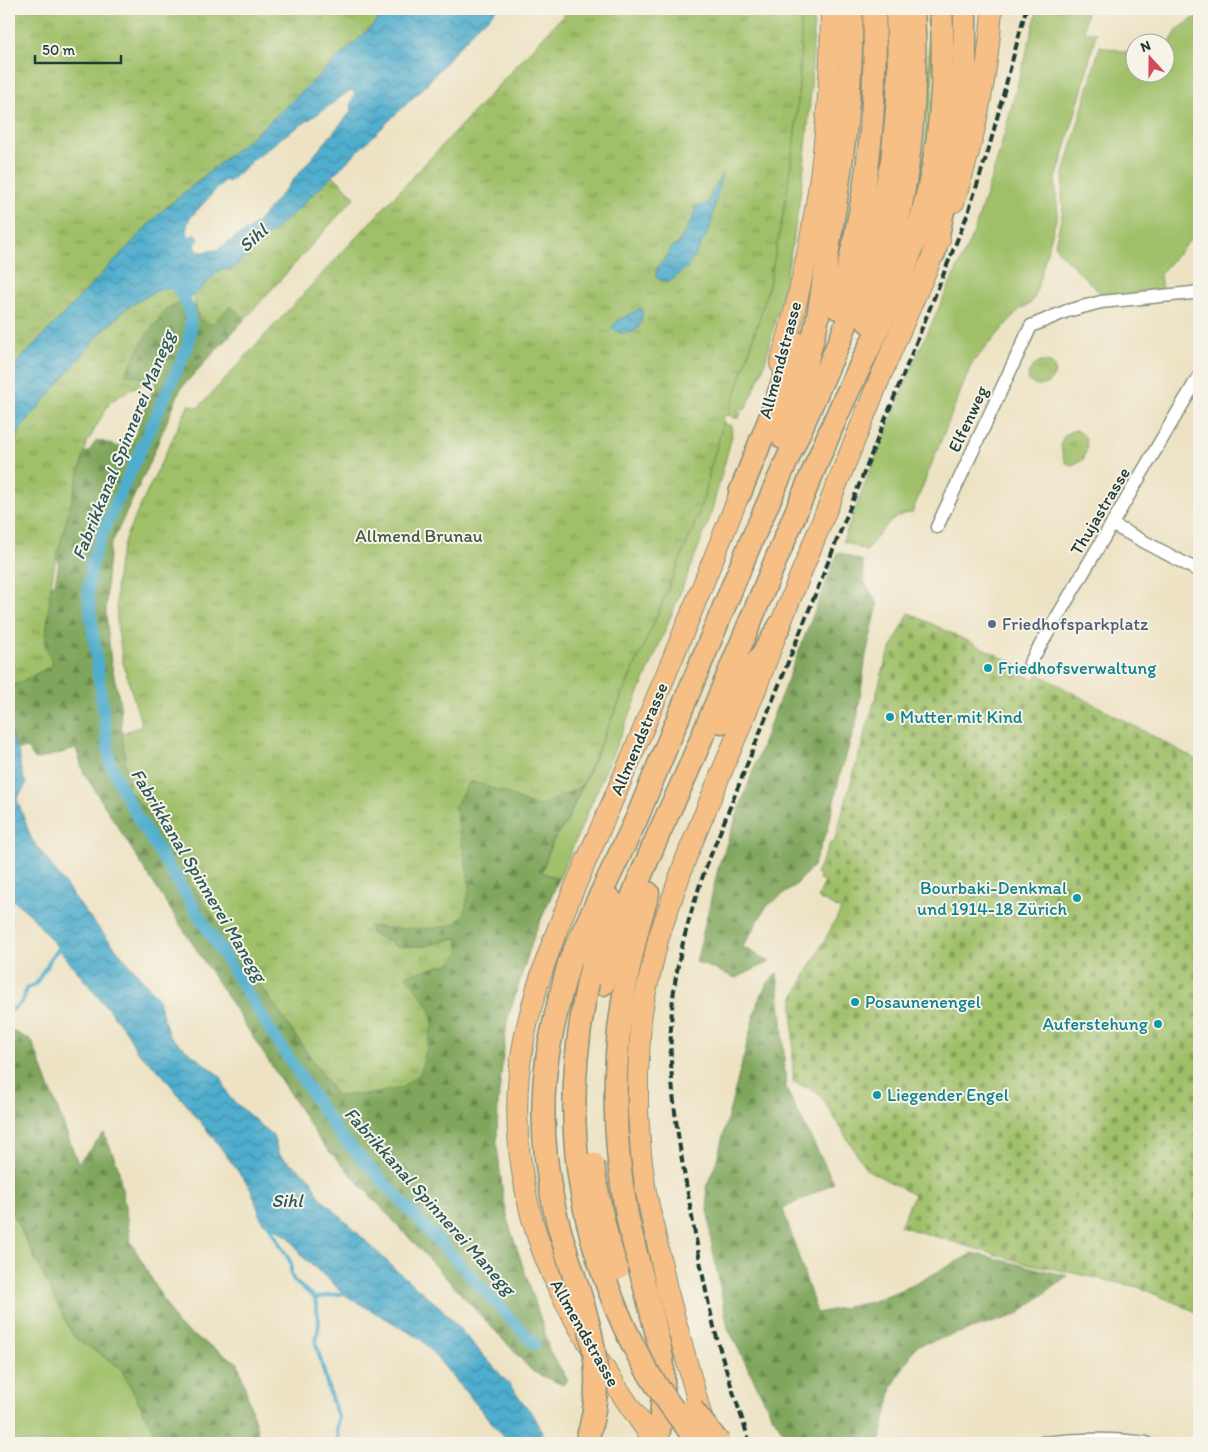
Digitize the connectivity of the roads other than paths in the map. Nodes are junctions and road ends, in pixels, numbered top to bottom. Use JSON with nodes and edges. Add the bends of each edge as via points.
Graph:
{"nodes":[{"id":1,"x":874,"y":9,"type":"edge"},
{"id":2,"x":896,"y":9,"type":"edge"},
{"id":3,"x":913,"y":9,"type":"edge"},
{"id":4,"x":941,"y":9,"type":"edge"},
{"id":5,"x":965,"y":9,"type":"edge"},
{"id":6,"x":992,"y":9,"type":"edge"},
{"id":7,"x":844,"y":10,"type":"edge"},
{"id":8,"x":960,"y":108,"type":"junction"},
{"id":9,"x":830,"y":234,"type":"junction"},
{"id":10,"x":934,"y":253,"type":"junction"},
{"id":11,"x":1199,"y":291,"type":"edge"},
{"id":12,"x":1199,"y":376,"type":"edge"},
{"id":13,"x":839,"y":411,"type":"junction"},
{"id":14,"x":803,"y":424,"type":"junction"},
{"id":15,"x":740,"y":493,"type":"junction"},
{"id":16,"x":803,"y":496,"type":"junction"},
{"id":17,"x":1113,"y":525,"type":"junction"},
{"id":18,"x":937,"y":527,"type":"dead end"},
{"id":19,"x":750,"y":544,"type":"junction"},
{"id":20,"x":1199,"y":571,"type":"edge"},
{"id":21,"x":780,"y":625,"type":"junction"},
{"id":22,"x":1030,"y":663,"type":"dead end"},
{"id":23,"x":691,"y":764,"type":"junction"},
{"id":24,"x":682,"y":795,"type":"junction"},
{"id":25,"x":636,"y":820,"type":"junction"},
{"id":26,"x":595,"y":983,"type":"junction"},
{"id":27,"x":586,"y":1443,"type":"edge"},
{"id":28,"x":656,"y":1443,"type":"edge"},
{"id":29,"x":709,"y":1443,"type":"edge"},
{"id":30,"x":1042,"y":1443,"type":"edge"},
{"id":31,"x":1142,"y":1443,"type":"edge"}],
"edges":[{"from":1,"to":14,"type":"highway","via":[[873,111],[862,206],[849,267]]},
{"from":2,"to":14,"type":"highway","via":[[899,66],[896,129],[879,224],[841,338]]},
{"from":3,"to":13,"type":"highway","via":[[914,104],[902,197],[880,283]]},
{"from":4,"to":13,"type":"highway","via":[[942,93],[932,178],[900,278],[878,332]]},
{"from":5,"to":8,"type":"highway","via":[[965,67]]},
{"from":6,"to":10,"type":"main road","via":[[986,75],[970,148]]},
{"from":7,"to":9,"type":"highway","via":[[851,66],[847,120]]},
{"from":7,"to":15,"type":"main road","name":"Allmendstrasse","via":[[828,86],[820,172],[807,256],[784,350]]},
{"from":8,"to":10,"type":"highway","via":[[955,156]]},
{"from":8,"to":16,"type":"highway","via":[[937,199],[892,320],[855,401]]},
{"from":9,"to":15,"type":"highway","via":[[798,341]]},
{"from":9,"to":19,"type":"highway","via":[[824,284],[799,389]]},
{"from":10,"to":21,"type":"main road"},
{"from":11,"to":18,"type":"street","name":"Elfenweg","via":[[1101,302],[1066,311],[1031,326]]},
{"from":12,"to":17,"type":"street","name":"Thujastrasse"},
{"from":13,"to":16,"type":"highway"},
{"from":14,"to":19,"type":"highway"},
{"from":15,"to":28,"type":"main road","name":"Allmendstrasse","via":[[547,957],[529,1018],[519,1076],[522,1173],[542,1251],[576,1323]]},
{"from":16,"to":23,"type":"highway"},
{"from":17,"to":20,"type":"street"},
{"from":17,"to":22,"type":"street","name":"Thujastrasse"},
{"from":19,"to":25,"type":"highway"},
{"from":21,"to":24,"type":"highway","via":[[741,687]]},
{"from":21,"to":29,"type":"main road","via":[[667,909],[642,1019],[638,1112],[646,1192],[675,1323]]},
{"from":23,"to":24,"type":"highway"},
{"from":23,"to":26,"type":"highway"},
{"from":24,"to":28,"type":"highway","via":[[634,940],[616,1057],[616,1122],[627,1216],[664,1376]]},
{"from":25,"to":26,"type":"highway","via":[[600,933]]},
{"from":25,"to":27,"type":"highway","bridge":true,"via":[[569,963],[552,1030],[546,1072],[545,1145],[554,1207],[589,1322],[596,1358],[595,1408]]},
{"from":26,"to":29,"type":"highway","bridge":true,"via":[[589,1122],[596,1186],[609,1244],[625,1291],[651,1347]]},
{"from":30,"to":31,"type":"street","via":[[1072,1439]]}]}
